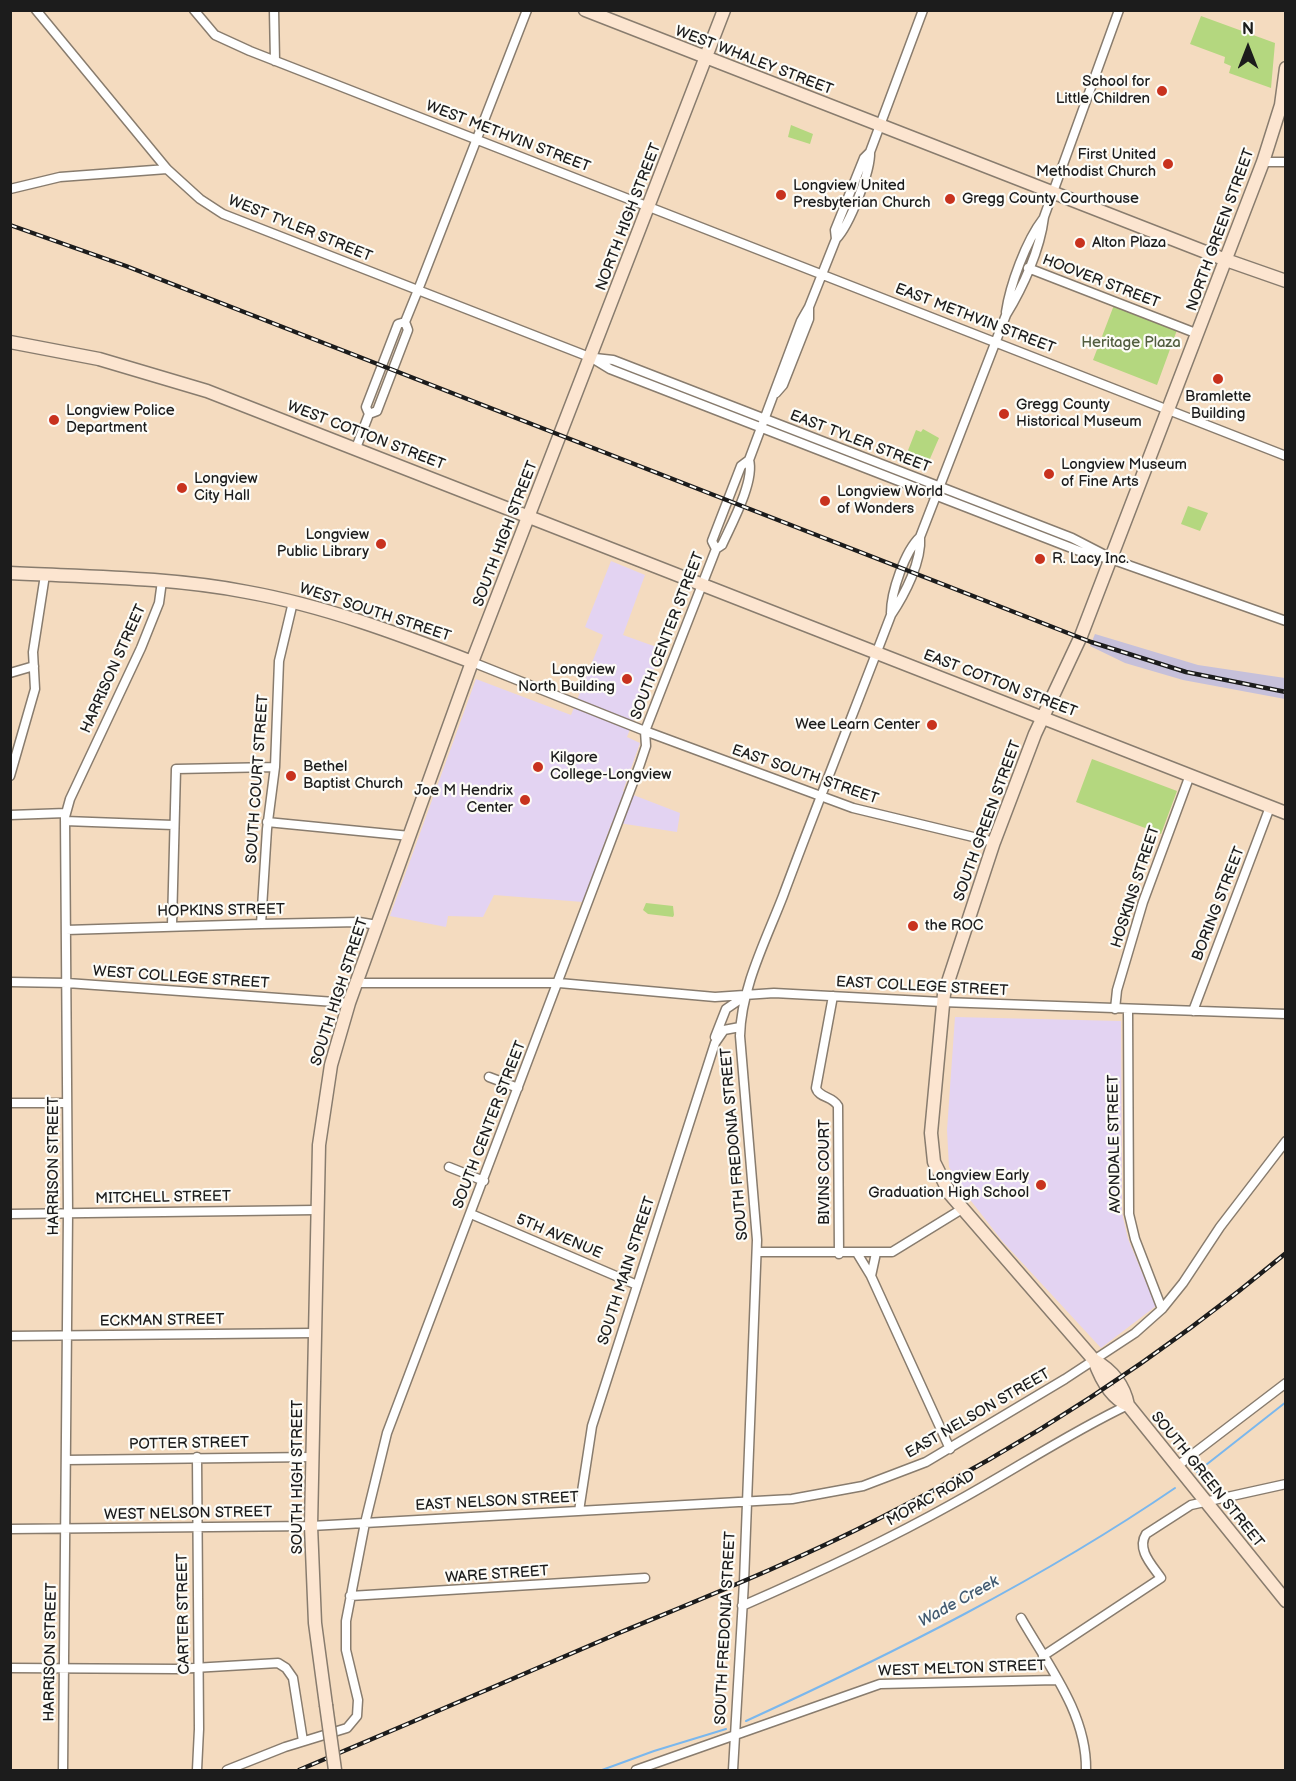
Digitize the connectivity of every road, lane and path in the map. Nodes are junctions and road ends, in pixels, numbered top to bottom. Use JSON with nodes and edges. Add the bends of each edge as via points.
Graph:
{"nodes":[{"id":1,"x":36,"y":10,"type":"edge"},
{"id":2,"x":194,"y":10,"type":"edge"},
{"id":3,"x":274,"y":10,"type":"edge"},
{"id":4,"x":527,"y":10,"type":"edge"},
{"id":5,"x":585,"y":10,"type":"edge"},
{"id":6,"x":724,"y":10,"type":"edge"},
{"id":7,"x":923,"y":10,"type":"edge"},
{"id":8,"x":1119,"y":10,"type":"edge"},
{"id":9,"x":706,"y":59,"type":"junction"},
{"id":10,"x":275,"y":61,"type":"junction"},
{"id":11,"x":1286,"y":68,"type":"edge"},
{"id":12,"x":880,"y":126,"type":"junction"},
{"id":13,"x":477,"y":140,"type":"junction"},
{"id":14,"x":1263,"y":162,"type":"junction"},
{"id":15,"x":1286,"y":162,"type":"edge"},
{"id":16,"x":167,"y":169,"type":"junction"},
{"id":17,"x":10,"y":189,"type":"edge"},
{"id":18,"x":1053,"y":193,"type":"junction"},
{"id":19,"x":649,"y":206,"type":"junction"},
{"id":20,"x":1044,"y":217,"type":"junction"},
{"id":21,"x":1226,"y":260,"type":"junction"},
{"id":22,"x":1028,"y":268,"type":"junction"},
{"id":23,"x":822,"y":275,"type":"junction"},
{"id":24,"x":1286,"y":280,"type":"edge"},
{"id":25,"x":418,"y":290,"type":"junction"},
{"id":26,"x":1006,"y":315,"type":"junction"},
{"id":27,"x":405,"y":322,"type":"junction"},
{"id":28,"x":1198,"y":334,"type":"junction"},
{"id":29,"x":996,"y":341,"type":"junction"},
{"id":30,"x":10,"y":342,"type":"edge"},
{"id":31,"x":592,"y":358,"type":"junction"},
{"id":32,"x":1168,"y":410,"type":"junction"},
{"id":33,"x":369,"y":414,"type":"junction"},
{"id":34,"x":764,"y":424,"type":"junction"},
{"id":35,"x":561,"y":433,"type":"joint"},
{"id":36,"x":356,"y":448,"type":"junction"},
{"id":37,"x":1286,"y":456,"type":"edge"},
{"id":38,"x":749,"y":460,"type":"junction"},
{"id":39,"x":938,"y":491,"type":"junction"},
{"id":40,"x":528,"y":516,"type":"junction"},
{"id":41,"x":716,"y":549,"type":"junction"},
{"id":42,"x":1111,"y":559,"type":"junction"},
{"id":43,"x":10,"y":573,"type":"edge"},
{"id":44,"x":45,"y":575,"type":"junction"},
{"id":45,"x":162,"y":582,"type":"junction"},
{"id":46,"x":702,"y":586,"type":"junction"},
{"id":47,"x":293,"y":602,"type":"junction"},
{"id":48,"x":1286,"y":621,"type":"edge"},
{"id":49,"x":1081,"y":636,"type":"joint"},
{"id":50,"x":877,"y":653,"type":"junction"},
{"id":51,"x":472,"y":663,"type":"junction"},
{"id":52,"x":34,"y":666,"type":"junction"},
{"id":53,"x":10,"y":673,"type":"edge"},
{"id":54,"x":1043,"y":717,"type":"junction"},
{"id":55,"x":645,"y":731,"type":"junction"},
{"id":56,"x":275,"y":767,"type":"junction"},
{"id":57,"x":1190,"y":775,"type":"junction"},
{"id":58,"x":10,"y":776,"type":"edge"},
{"id":59,"x":820,"y":797,"type":"junction"},
{"id":60,"x":1270,"y":807,"type":"junction"},
{"id":61,"x":1286,"y":813,"type":"edge"},
{"id":62,"x":10,"y":815,"type":"edge"},
{"id":63,"x":65,"y":817,"type":"junction"},
{"id":64,"x":267,"y":822,"type":"junction"},
{"id":65,"x":173,"y":825,"type":"junction"},
{"id":66,"x":410,"y":836,"type":"junction"},
{"id":67,"x":994,"y":842,"type":"junction"},
{"id":68,"x":261,"y":924,"type":"junction"},
{"id":69,"x":377,"y":925,"type":"junction"},
{"id":70,"x":171,"y":926,"type":"junction"},
{"id":71,"x":66,"y":930,"type":"junction"},
{"id":72,"x":10,"y":982,"type":"edge"},
{"id":73,"x":67,"y":983,"type":"junction"},
{"id":74,"x":357,"y":983,"type":"junction"},
{"id":75,"x":559,"y":983,"type":"junction"},
{"id":76,"x":747,"y":995,"type":"junction"},
{"id":77,"x":833,"y":996,"type":"junction"},
{"id":78,"x":942,"y":1002,"type":"junction"},
{"id":79,"x":349,"y":1004,"type":"junction"},
{"id":80,"x":1115,"y":1009,"type":"junction"},
{"id":81,"x":1128,"y":1010,"type":"junction"},
{"id":82,"x":1193,"y":1011,"type":"junction"},
{"id":83,"x":1286,"y":1014,"type":"edge"},
{"id":84,"x":740,"y":1027,"type":"junction"},
{"id":85,"x":715,"y":1043,"type":"junction"},
{"id":86,"x":489,"y":1077,"type":"dead end"},
{"id":87,"x":518,"y":1088,"type":"junction"},
{"id":88,"x":10,"y":1103,"type":"edge"},
{"id":89,"x":67,"y":1103,"type":"junction"},
{"id":90,"x":1286,"y":1141,"type":"edge"},
{"id":91,"x":449,"y":1167,"type":"dead end"},
{"id":92,"x":484,"y":1181,"type":"junction"},
{"id":93,"x":962,"y":1209,"type":"junction"},
{"id":94,"x":316,"y":1210,"type":"junction"},
{"id":95,"x":68,"y":1213,"type":"junction"},
{"id":96,"x":10,"y":1214,"type":"edge"},
{"id":97,"x":471,"y":1214,"type":"junction"},
{"id":98,"x":757,"y":1252,"type":"junction"},
{"id":99,"x":857,"y":1253,"type":"junction"},
{"id":100,"x":876,"y":1253,"type":"junction"},
{"id":101,"x":839,"y":1254,"type":"junction"},
{"id":102,"x":870,"y":1276,"type":"junction"},
{"id":103,"x":637,"y":1285,"type":"junction"},
{"id":104,"x":1162,"y":1309,"type":"junction"},
{"id":105,"x":314,"y":1333,"type":"junction"},
{"id":106,"x":10,"y":1336,"type":"edge"},
{"id":107,"x":66,"y":1337,"type":"junction"},
{"id":108,"x":1094,"y":1360,"type":"junction"},
{"id":109,"x":1286,"y":1383,"type":"edge"},
{"id":110,"x":1128,"y":1406,"type":"junction"},
{"id":111,"x":950,"y":1449,"type":"junction"},
{"id":112,"x":197,"y":1457,"type":"junction"},
{"id":113,"x":312,"y":1457,"type":"junction"},
{"id":114,"x":66,"y":1460,"type":"junction"},
{"id":115,"x":1176,"y":1467,"type":"junction"},
{"id":116,"x":1286,"y":1484,"type":"edge"},
{"id":117,"x":746,"y":1501,"type":"junction"},
{"id":118,"x":1204,"y":1501,"type":"junction"},
{"id":119,"x":579,"y":1511,"type":"junction"},
{"id":120,"x":365,"y":1523,"type":"junction"},
{"id":121,"x":311,"y":1526,"type":"junction"},
{"id":122,"x":10,"y":1528,"type":"edge"},
{"id":123,"x":196,"y":1528,"type":"junction"},
{"id":124,"x":65,"y":1529,"type":"junction"},
{"id":125,"x":645,"y":1578,"type":"dead end"},
{"id":126,"x":350,"y":1596,"type":"junction"},
{"id":127,"x":1286,"y":1601,"type":"edge"},
{"id":128,"x":742,"y":1606,"type":"junction"},
{"id":129,"x":1021,"y":1618,"type":"dead end"},
{"id":130,"x":1043,"y":1656,"type":"junction"},
{"id":131,"x":198,"y":1666,"type":"junction"},
{"id":132,"x":10,"y":1668,"type":"edge"},
{"id":133,"x":64,"y":1669,"type":"junction"},
{"id":134,"x":1056,"y":1680,"type":"junction"},
{"id":135,"x":734,"y":1736,"type":"junction"},
{"id":136,"x":303,"y":1742,"type":"junction"},
{"id":137,"x":63,"y":1770,"type":"edge"},
{"id":138,"x":197,"y":1770,"type":"edge"},
{"id":139,"x":227,"y":1770,"type":"edge"},
{"id":140,"x":335,"y":1770,"type":"edge"},
{"id":141,"x":636,"y":1770,"type":"edge"},
{"id":142,"x":733,"y":1770,"type":"edge"},
{"id":143,"x":1086,"y":1770,"type":"edge"}],
"edges":[{"from":1,"to":16,"type":"street","name":"WEST TYLER STREET"},
{"from":2,"to":10,"type":"street","name":"WEST METHVIN STREET","via":[[215,35]]},
{"from":3,"to":10,"type":"street"},
{"from":4,"to":13,"type":"street"},
{"from":5,"to":9,"type":"main road","name":"WEST WHALEY STREET"},
{"from":6,"to":9,"type":"main road","name":"NORTH HIGH STREET"},
{"from":7,"to":12,"type":"street"},
{"from":8,"to":18,"type":"street"},
{"from":9,"to":12,"type":"main road","name":"WEST WHALEY STREET"},
{"from":9,"to":19,"type":"main road","name":"NORTH HIGH STREET"},
{"from":10,"to":13,"type":"street","name":"WEST METHVIN STREET"},
{"from":11,"to":14,"type":"main road","name":"NORTH GREEN STREET","via":[[1281,105]]},
{"from":12,"to":18,"type":"main road","name":"WEST WHALEY STREET"},
{"from":12,"to":23,"type":"street","via":[[855,178]]},
{"from":13,"to":19,"type":"street","name":"WEST METHVIN STREET"},
{"from":13,"to":25,"type":"street"},
{"from":14,"to":15,"type":"street"},
{"from":14,"to":21,"type":"main road","name":"NORTH GREEN STREET"},
{"from":16,"to":17,"type":"street","via":[[60,177]]},
{"from":16,"to":25,"type":"street","name":"WEST TYLER STREET","via":[[223,214]]},
{"from":18,"to":20,"type":"street"},
{"from":18,"to":21,"type":"main road","name":"WEST WHALEY STREET"},
{"from":19,"to":23,"type":"street","name":"WEST METHVIN STREET"},
{"from":19,"to":31,"type":"main road","name":"NORTH HIGH STREET"},
{"from":20,"to":22,"type":"street"},
{"from":20,"to":26,"type":"street","via":[[1034,230],[1008,299]]},
{"from":21,"to":24,"type":"main road","name":"WEST WHALEY STREET"},
{"from":21,"to":28,"type":"main road","name":"NORTH GREEN STREET"},
{"from":22,"to":26,"type":"street"},
{"from":22,"to":28,"type":"street","name":"HOOVER STREET"},
{"from":23,"to":29,"type":"street","name":"EAST METHVIN STREET"},
{"from":23,"to":34,"type":"street","via":[[809,308],[809,319]]},
{"from":25,"to":27,"type":"street"},
{"from":25,"to":31,"type":"street","name":"WEST TYLER STREET"},
{"from":26,"to":29,"type":"street","name":"SOUTH FREDONIA STREET"},
{"from":27,"to":33,"type":"street","via":[[408,330],[377,411]]},
{"from":27,"to":33,"type":"street","via":[[398,324],[380,366],[366,407]]},
{"from":28,"to":32,"type":"main road","name":"NORTH GREEN STREET"},
{"from":29,"to":32,"type":"street","name":"EAST METHVIN STREET"},
{"from":29,"to":39,"type":"street","name":"SOUTH FREDONIA STREET"},
{"from":30,"to":36,"type":"main road","name":"WEST COTTON STREET","via":[[84,355],[165,376]]},
{"from":31,"to":34,"type":"street","name":"WEST TYLER STREET","via":[[613,360]]},
{"from":31,"to":35,"type":"main road","name":"NORTH HIGH STREET"},
{"from":32,"to":37,"type":"street","name":"EAST METHVIN STREET"},
{"from":32,"to":42,"type":"main road","name":"NORTH GREEN STREET"},
{"from":33,"to":36,"type":"street"},
{"from":34,"to":38,"type":"street"},
{"from":34,"to":39,"type":"street","name":"EAST TYLER STREET"},
{"from":35,"to":40,"type":"main road","name":"SOUTH HIGH STREET"},
{"from":36,"to":40,"type":"main road","name":"WEST COTTON STREET"},
{"from":38,"to":41,"type":"street","name":"SOUTH CENTER STREET","via":[[752,470],[722,545]]},
{"from":38,"to":41,"type":"street","name":"SOUTH CENTER STREET","via":[[741,466],[712,542]]},
{"from":39,"to":42,"type":"street","name":"EAST TYLER STREET","via":[[1090,546]]},
{"from":39,"to":50,"type":"street","name":"SOUTH FREDONIA STREET","via":[[920,537],[912,545],[907,571],[891,600],[891,615]]},
{"from":40,"to":46,"type":"main road","name":"WEST COTTON STREET"},
{"from":40,"to":51,"type":"main road","name":"SOUTH HIGH STREET"},
{"from":41,"to":46,"type":"street","name":"SOUTH CENTER STREET"},
{"from":42,"to":48,"type":"street","name":"EAST TYLER STREET"},
{"from":42,"to":49,"type":"main road","name":"NORTH GREEN STREET"},
{"from":43,"to":44,"type":"main road","name":"WEST SOUTH STREET"},
{"from":44,"to":45,"type":"main road","name":"WEST SOUTH STREET"},
{"from":44,"to":52,"type":"street"},
{"from":45,"to":47,"type":"main road","name":"WEST SOUTH STREET","via":[[244,591]]},
{"from":45,"to":63,"type":"street","name":"HARRISON STREET","via":[[159,603],[141,648]]},
{"from":46,"to":50,"type":"main road","name":"EAST COTTON STREET"},
{"from":46,"to":55,"type":"street","name":"SOUTH CENTER STREET"},
{"from":47,"to":51,"type":"main road","name":"WEST SOUTH STREET","via":[[380,628]]},
{"from":47,"to":56,"type":"street","name":"SOUTH COURT STREET","via":[[279,661]]},
{"from":49,"to":54,"type":"main road","name":"SOUTH GREEN STREET"},
{"from":50,"to":54,"type":"main road","name":"EAST COTTON STREET"},
{"from":50,"to":59,"type":"street","name":"SOUTH FREDONIA STREET"},
{"from":51,"to":55,"type":"street","name":"WEST SOUTH STREET"},
{"from":51,"to":66,"type":"main road","name":"SOUTH HIGH STREET"},
{"from":52,"to":53,"type":"street"},
{"from":52,"to":58,"type":"street","via":[[35,689]]},
{"from":54,"to":57,"type":"main road","name":"EAST COTTON STREET"},
{"from":54,"to":67,"type":"main road","name":"SOUTH GREEN STREET"},
{"from":55,"to":59,"type":"street","name":"EAST SOUTH STREET"},
{"from":55,"to":75,"type":"street","name":"SOUTH CENTER STREET","via":[[646,746]]},
{"from":56,"to":64,"type":"street","name":"SOUTH COURT STREET"},
{"from":56,"to":65,"type":"street","via":[[176,768]]},
{"from":57,"to":60,"type":"main road","name":"EAST COTTON STREET"},
{"from":57,"to":80,"type":"street","name":"HOSKINS STREET","via":[[1143,902]]},
{"from":59,"to":67,"type":"street","name":"EAST SOUTH STREET","via":[[865,812]]},
{"from":59,"to":76,"type":"street","name":"SOUTH FREDONIA STREET"},
{"from":60,"to":61,"type":"main road","name":"EAST COTTON STREET"},
{"from":60,"to":82,"type":"street","name":"BORING STREET"},
{"from":62,"to":63,"type":"street"},
{"from":63,"to":65,"type":"street"},
{"from":63,"to":71,"type":"street","name":"HARRISON STREET"},
{"from":64,"to":66,"type":"street"},
{"from":64,"to":68,"type":"street","name":"SOUTH COURT STREET"},
{"from":65,"to":70,"type":"street"},
{"from":66,"to":69,"type":"main road","name":"SOUTH HIGH STREET"},
{"from":67,"to":78,"type":"main road","name":"SOUTH GREEN STREET"},
{"from":68,"to":69,"type":"street","name":"HOPKINS STREET"},
{"from":68,"to":70,"type":"street","name":"HOPKINS STREET"},
{"from":69,"to":74,"type":"main road","name":"SOUTH HIGH STREET"},
{"from":70,"to":71,"type":"street","name":"HOPKINS STREET"},
{"from":71,"to":73,"type":"street","name":"HARRISON STREET"},
{"from":72,"to":73,"type":"street","name":"WEST COLLEGE STREET"},
{"from":73,"to":79,"type":"street","name":"WEST COLLEGE STREET"},
{"from":73,"to":89,"type":"street","name":"HARRISON STREET"},
{"from":74,"to":75,"type":"street"},
{"from":74,"to":79,"type":"main road","name":"SOUTH HIGH STREET"},
{"from":75,"to":76,"type":"street","name":"EAST COLLEGE STREET","via":[[715,997]]},
{"from":75,"to":87,"type":"street","name":"SOUTH CENTER STREET"},
{"from":76,"to":77,"type":"street","name":"EAST COLLEGE STREET"},
{"from":76,"to":84,"type":"street","name":"SOUTH FREDONIA STREET"},
{"from":76,"to":85,"type":"street","name":"SOUTH MAIN STREET","via":[[726,1009]]},
{"from":77,"to":78,"type":"street","name":"EAST COLLEGE STREET"},
{"from":77,"to":101,"type":"street","name":"BIVINS COURT","via":[[816,1088],[838,1106]]},
{"from":78,"to":80,"type":"street","name":"EAST COLLEGE STREET"},
{"from":78,"to":93,"type":"main road","name":"SOUTH GREEN STREET","via":[[932,1153],[937,1171]]},
{"from":79,"to":94,"type":"main road","name":"SOUTH HIGH STREET","via":[[324,1097]]},
{"from":80,"to":81,"type":"street","name":"EAST COLLEGE STREET"},
{"from":81,"to":82,"type":"street","name":"EAST COLLEGE STREET"},
{"from":81,"to":104,"type":"street","name":"AVONDALE STREET","via":[[1129,1214]]},
{"from":82,"to":83,"type":"street","name":"EAST COLLEGE STREET"},
{"from":84,"to":85,"type":"street","via":[[724,1030]]},
{"from":84,"to":98,"type":"street","name":"SOUTH FREDONIA STREET"},
{"from":85,"to":103,"type":"street","name":"SOUTH MAIN STREET"},
{"from":86,"to":87,"type":"street"},
{"from":87,"to":92,"type":"street","name":"SOUTH CENTER STREET"},
{"from":88,"to":89,"type":"street"},
{"from":89,"to":95,"type":"street","name":"HARRISON STREET"},
{"from":90,"to":104,"type":"street","name":"EAST NELSON STREET"},
{"from":91,"to":92,"type":"street"},
{"from":92,"to":97,"type":"street","name":"SOUTH CENTER STREET"},
{"from":93,"to":100,"type":"street","via":[[900,1250]]},
{"from":93,"to":108,"type":"main road","name":"SOUTH GREEN STREET"},
{"from":94,"to":95,"type":"street","name":"MITCHELL STREET"},
{"from":94,"to":105,"type":"main road","name":"SOUTH HIGH STREET"},
{"from":95,"to":96,"type":"street","name":"MITCHELL STREET"},
{"from":95,"to":107,"type":"street","name":"HARRISON STREET"},
{"from":97,"to":103,"type":"street","name":"5TH AVENUE"},
{"from":97,"to":120,"type":"street","name":"SOUTH CENTER STREET","via":[[387,1433]]},
{"from":98,"to":101,"type":"street"},
{"from":98,"to":117,"type":"street","name":"SOUTH FREDONIA STREET"},
{"from":99,"to":100,"type":"street"},
{"from":99,"to":101,"type":"street"},
{"from":99,"to":102,"type":"street"},
{"from":100,"to":102,"type":"street"},
{"from":102,"to":111,"type":"street"},
{"from":103,"to":119,"type":"street","name":"SOUTH MAIN STREET","via":[[592,1426]]},
{"from":104,"to":108,"type":"street","name":"EAST NELSON STREET","via":[[1143,1328]]},
{"from":105,"to":107,"type":"street","name":"ECKMAN STREET"},
{"from":105,"to":113,"type":"main road","name":"SOUTH HIGH STREET"},
{"from":106,"to":107,"type":"street","name":"ECKMAN STREET"},
{"from":107,"to":114,"type":"street","name":"HARRISON STREET"},
{"from":108,"to":110,"type":"main road","name":"SOUTH GREEN STREET","via":[[1109,1368]]},
{"from":108,"to":111,"type":"street","name":"EAST NELSON STREET"},
{"from":109,"to":115,"type":"street"},
{"from":110,"to":115,"type":"main road","name":"SOUTH GREEN STREET"},
{"from":110,"to":128,"type":"street","name":"MOPAC ROAD","via":[[1085,1426],[894,1535]]},
{"from":111,"to":117,"type":"street","name":"EAST NELSON STREET","via":[[894,1476],[849,1490],[815,1497]]},
{"from":112,"to":113,"type":"street","name":"POTTER STREET"},
{"from":112,"to":114,"type":"street","name":"POTTER STREET"},
{"from":112,"to":123,"type":"street","name":"CARTER STREET"},
{"from":113,"to":121,"type":"main road","name":"SOUTH HIGH STREET"},
{"from":114,"to":124,"type":"street","name":"HARRISON STREET"},
{"from":115,"to":118,"type":"main road","name":"SOUTH GREEN STREET"},
{"from":116,"to":118,"type":"street"},
{"from":117,"to":119,"type":"street","name":"EAST NELSON STREET"},
{"from":117,"to":128,"type":"street","name":"SOUTH FREDONIA STREET"},
{"from":118,"to":127,"type":"main road","name":"SOUTH GREEN STREET"},
{"from":118,"to":130,"type":"street","name":"WEST MELTON STREET","via":[[1191,1505],[1144,1537],[1143,1551],[1161,1578]]},
{"from":119,"to":120,"type":"street","name":"EAST NELSON STREET"},
{"from":120,"to":121,"type":"street","name":"WEST NELSON STREET"},
{"from":120,"to":126,"type":"street","name":"SOUTH CENTER STREET"},
{"from":121,"to":123,"type":"street","name":"WEST NELSON STREET"},
{"from":121,"to":140,"type":"main road","name":"SOUTH HIGH STREET","bridge":true,"via":[[315,1623]]},
{"from":122,"to":124,"type":"street","name":"WEST NELSON STREET"},
{"from":123,"to":124,"type":"street","name":"WEST NELSON STREET"},
{"from":123,"to":131,"type":"street","name":"CARTER STREET"},
{"from":124,"to":133,"type":"street","name":"HARRISON STREET"},
{"from":125,"to":126,"type":"street","name":"WARE STREET"},
{"from":126,"to":136,"type":"street","name":"SOUTH CENTER STREET","via":[[345,1635],[359,1702],[354,1722],[341,1731]]},
{"from":128,"to":135,"type":"street","name":"SOUTH FREDONIA STREET"},
{"from":129,"to":130,"type":"street"},
{"from":130,"to":134,"type":"street"},
{"from":131,"to":133,"type":"street"},
{"from":131,"to":136,"type":"street","via":[[270,1662],[282,1665],[293,1680]]},
{"from":131,"to":138,"type":"street","name":"CARTER STREET"},
{"from":132,"to":133,"type":"street"},
{"from":133,"to":137,"type":"street","name":"HARRISON STREET"},
{"from":134,"to":135,"type":"street","name":"WEST MELTON STREET","via":[[885,1683]]},
{"from":134,"to":143,"type":"street","via":[[1081,1728]]},
{"from":135,"to":141,"type":"street","name":"WEST MELTON STREET"},
{"from":135,"to":142,"type":"street","name":"SOUTH FREDONIA STREET"},
{"from":136,"to":139,"type":"street"}]}
